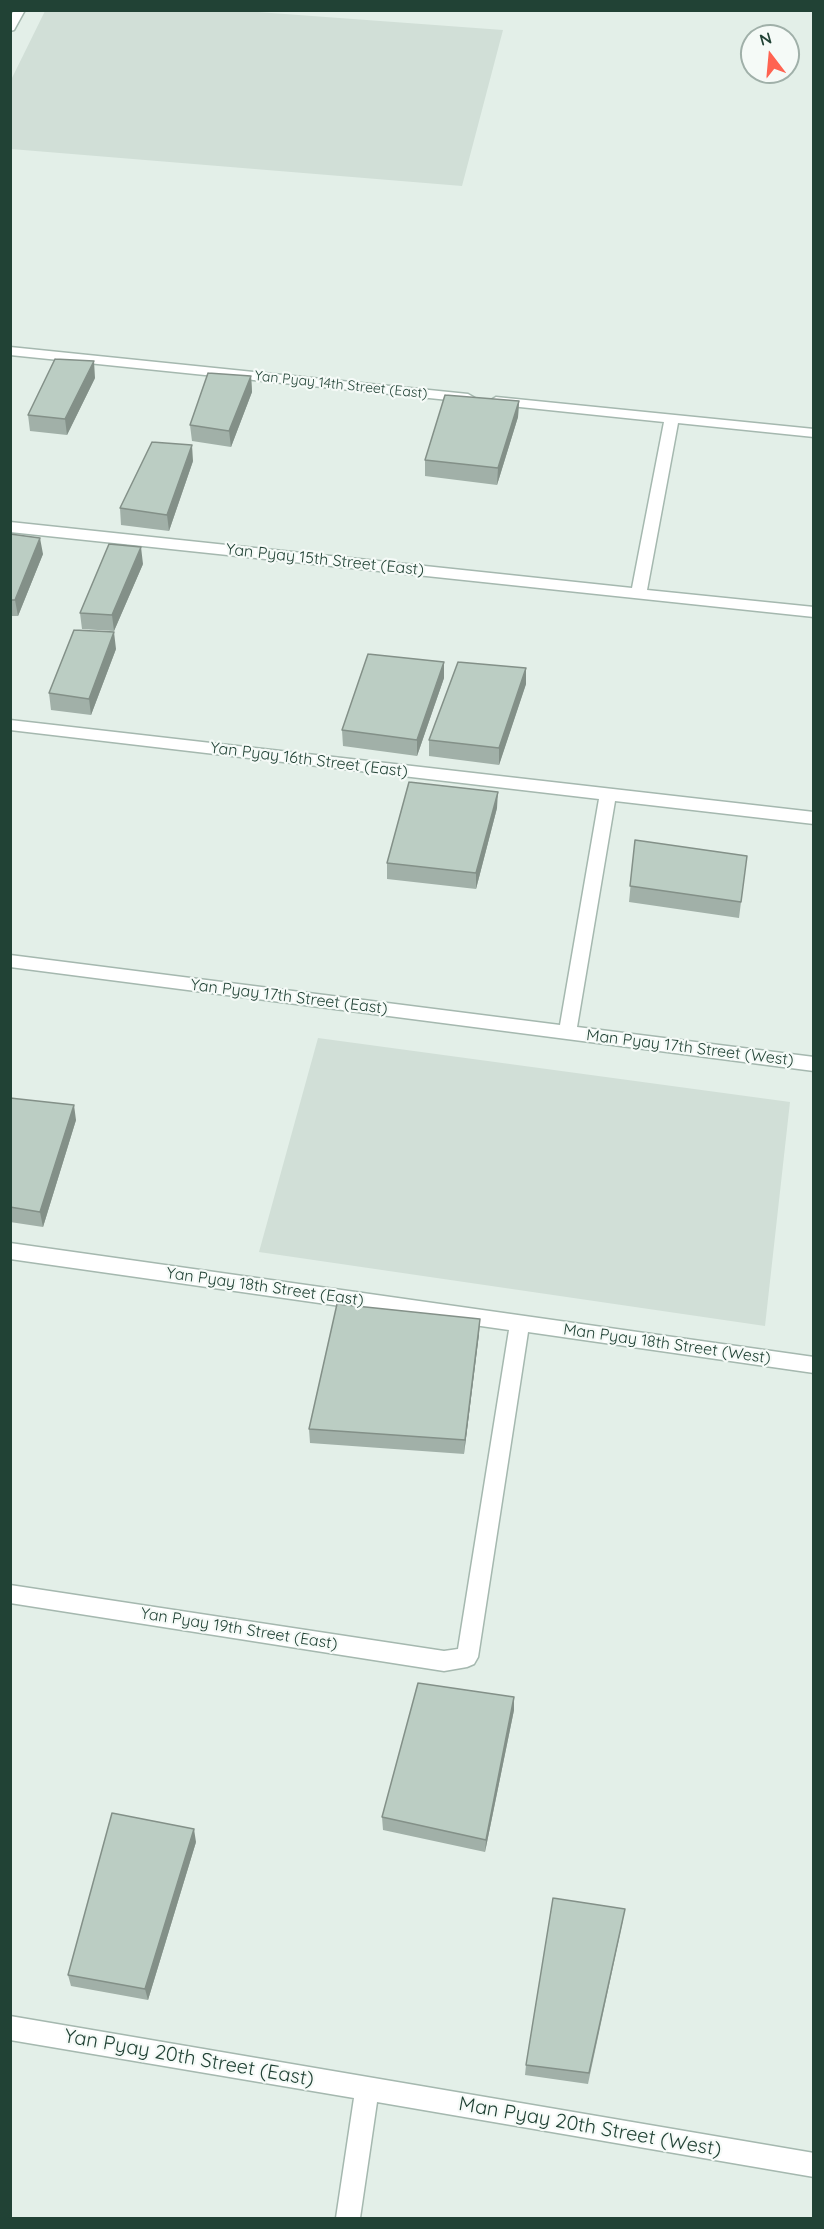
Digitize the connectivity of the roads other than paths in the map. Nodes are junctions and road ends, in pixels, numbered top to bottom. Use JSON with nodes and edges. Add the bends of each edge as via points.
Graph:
{"nodes":[{"id":1,"x":20,"y":10,"type":"edge"},
{"id":2,"x":10,"y":28,"type":"edge"},
{"id":3,"x":10,"y":351,"type":"edge"},
{"id":4,"x":672,"y":418,"type":"junction"},
{"id":5,"x":813,"y":433,"type":"edge"},
{"id":6,"x":10,"y":527,"type":"edge"},
{"id":7,"x":639,"y":593,"type":"junction"},
{"id":8,"x":813,"y":612,"type":"edge"},
{"id":9,"x":10,"y":726,"type":"edge"},
{"id":10,"x":608,"y":794,"type":"junction"},
{"id":11,"x":813,"y":818,"type":"edge"},
{"id":12,"x":10,"y":961,"type":"edge"},
{"id":13,"x":567,"y":1032,"type":"junction"},
{"id":14,"x":813,"y":1064,"type":"edge"},
{"id":15,"x":10,"y":1251,"type":"edge"},
{"id":16,"x":520,"y":1323,"type":"junction"},
{"id":17,"x":813,"y":1365,"type":"edge"},
{"id":18,"x":10,"y":1594,"type":"edge"},
{"id":19,"x":10,"y":2028,"type":"edge"},
{"id":20,"x":367,"y":2089,"type":"junction"},
{"id":21,"x":813,"y":2165,"type":"edge"},
{"id":22,"x":348,"y":2218,"type":"edge"}],
"edges":[{"from":1,"to":2,"type":"street"},
{"from":3,"to":4,"type":"street","name":"Yan Pyay 14th Street (East)"},
{"from":4,"to":5,"type":"street","name":"Yan Pyay 14th Street (East)"},
{"from":4,"to":7,"type":"street"},
{"from":6,"to":7,"type":"street","name":"Yan Pyay 15th Street (East)"},
{"from":7,"to":8,"type":"street","name":"Yan Pyay 15th Street (East)"},
{"from":9,"to":10,"type":"street","name":"Yan Pyay 16th Street (East)"},
{"from":10,"to":11,"type":"street","name":"Yan Pyay 16th Street (East)"},
{"from":10,"to":13,"type":"street"},
{"from":12,"to":13,"type":"street","name":"Yan Pyay 17th Street (East)"},
{"from":13,"to":14,"type":"street","name":"Man Pyay 17th Street (West)"},
{"from":15,"to":16,"type":"street","name":"Yan Pyay 18th Street (East)"},
{"from":16,"to":17,"type":"street","name":"Man Pyay 18th Street (West)"},
{"from":16,"to":18,"type":"street","name":"Yan Pyay 19th Street (East)","via":[[467,1657],[444,1660]]},
{"from":19,"to":20,"type":"street","name":"Yan Pyay 20th Street (East)"},
{"from":20,"to":21,"type":"street","name":"Man Pyay 20th Street (West)"},
{"from":20,"to":22,"type":"street"}]}
